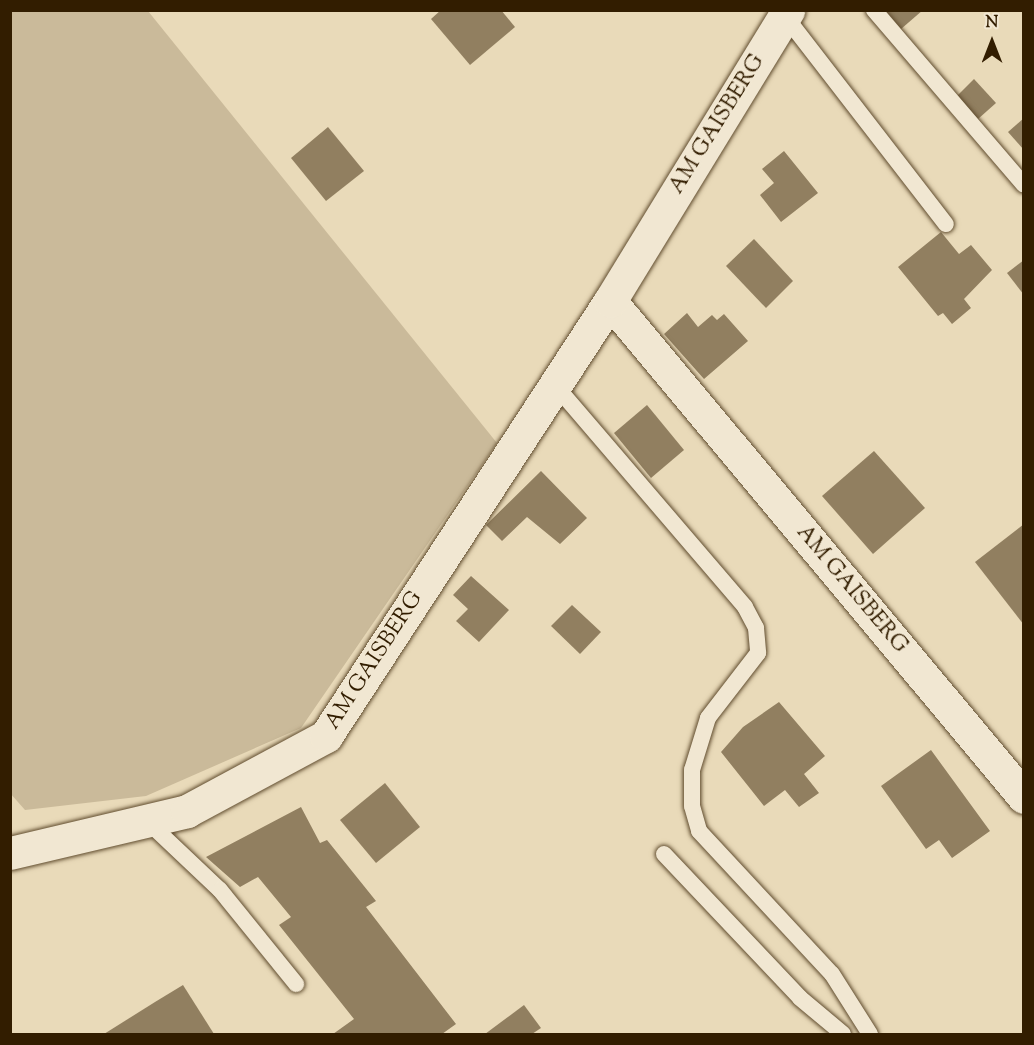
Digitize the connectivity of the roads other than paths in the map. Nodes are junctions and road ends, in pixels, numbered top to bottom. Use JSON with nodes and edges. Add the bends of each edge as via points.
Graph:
{"nodes":[{"id":1,"x":874,"y":10,"type":"edge"},
{"id":2,"x":786,"y":13,"type":"edge"},
{"id":3,"x":1023,"y":185,"type":"edge"},
{"id":4,"x":946,"y":224,"type":"dead end"},
{"id":5,"x":610,"y":301,"type":"junction"},
{"id":6,"x":555,"y":385,"type":"junction"},
{"id":7,"x":1023,"y":796,"type":"edge"},
{"id":8,"x":147,"y":821,"type":"junction"},
{"id":9,"x":10,"y":853,"type":"edge"},
{"id":10,"x":664,"y":854,"type":"dead end"},
{"id":11,"x":296,"y":984,"type":"dead end"},
{"id":12,"x":843,"y":1035,"type":"edge"},
{"id":13,"x":870,"y":1035,"type":"edge"}],
"edges":[{"from":1,"to":3,"type":"lane"},
{"from":2,"to":4,"type":"lane"},
{"from":2,"to":5,"type":"street","name":"AM GAISBERG"},
{"from":5,"to":6,"type":"street","name":"AM GAISBERG"},
{"from":5,"to":7,"type":"street","name":"AM GAISBERG"},
{"from":6,"to":8,"type":"street","name":"AM GAISBERG","via":[[326,736],[187,811]]},
{"from":6,"to":13,"type":"lane","via":[[745,607],[756,628],[758,653],[708,718],[692,770],[692,806],[699,831],[832,974]]},
{"from":8,"to":9,"type":"street","name":"AM GAISBERG"},
{"from":8,"to":11,"type":"lane","via":[[220,890]]},
{"from":10,"to":12,"type":"lane","via":[[800,998]]}]}
